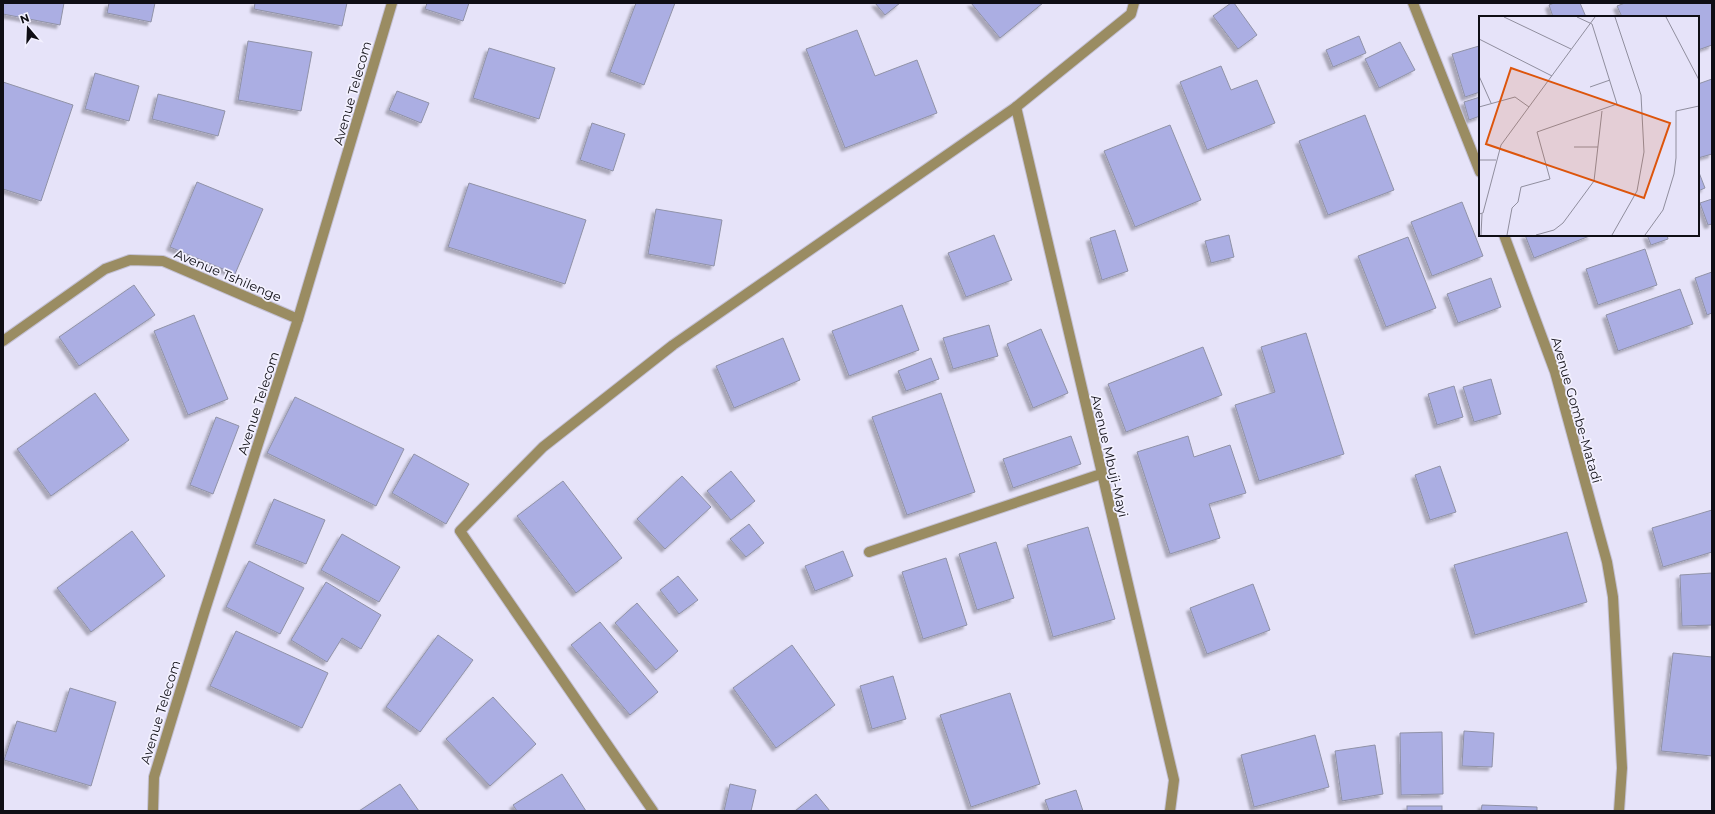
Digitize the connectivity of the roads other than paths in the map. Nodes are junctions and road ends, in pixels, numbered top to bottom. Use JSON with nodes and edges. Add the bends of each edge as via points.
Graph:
{"nodes":[{"id":1,"x":392,"y":3,"type":"edge"},
{"id":2,"x":1134,"y":3,"type":"edge"},
{"id":3,"x":1413,"y":3,"type":"edge"},
{"id":4,"x":1016,"y":108,"type":"junction"},
{"id":5,"x":1479,"y":169,"type":"edge"},
{"id":6,"x":1504,"y":236,"type":"edge"},
{"id":7,"x":298,"y":319,"type":"junction"},
{"id":8,"x":3,"y":341,"type":"edge"},
{"id":9,"x":1101,"y":474,"type":"junction"},
{"id":10,"x":869,"y":552,"type":"dead end"},
{"id":11,"x":153,"y":811,"type":"edge"},
{"id":12,"x":653,"y":811,"type":"edge"},
{"id":13,"x":1170,"y":811,"type":"edge"},
{"id":14,"x":1618,"y":811,"type":"edge"}],
"edges":[{"from":1,"to":7,"type":"street","name":"Avenue Telecom"},
{"from":2,"to":4,"type":"street","via":[[1131,14]]},
{"from":3,"to":5,"type":"street"},
{"from":4,"to":9,"type":"street","name":"Avenue Mbuji-Mayi"},
{"from":4,"to":12,"type":"street","via":[[673,345],[543,447],[460,531]]},
{"from":6,"to":14,"type":"street","name":"Avenue Gombe-Matadi","via":[[1555,372],[1607,562],[1613,597],[1622,768]]},
{"from":7,"to":8,"type":"street","name":"Avenue Tshilenge","via":[[163,261],[130,260],[105,269]]},
{"from":7,"to":11,"type":"street","name":"Avenue Telecom","via":[[154,777]]},
{"from":9,"to":10,"type":"street"},
{"from":9,"to":13,"type":"street","name":"Avenue Mbuji-Mayi","via":[[1174,780]]}]}
